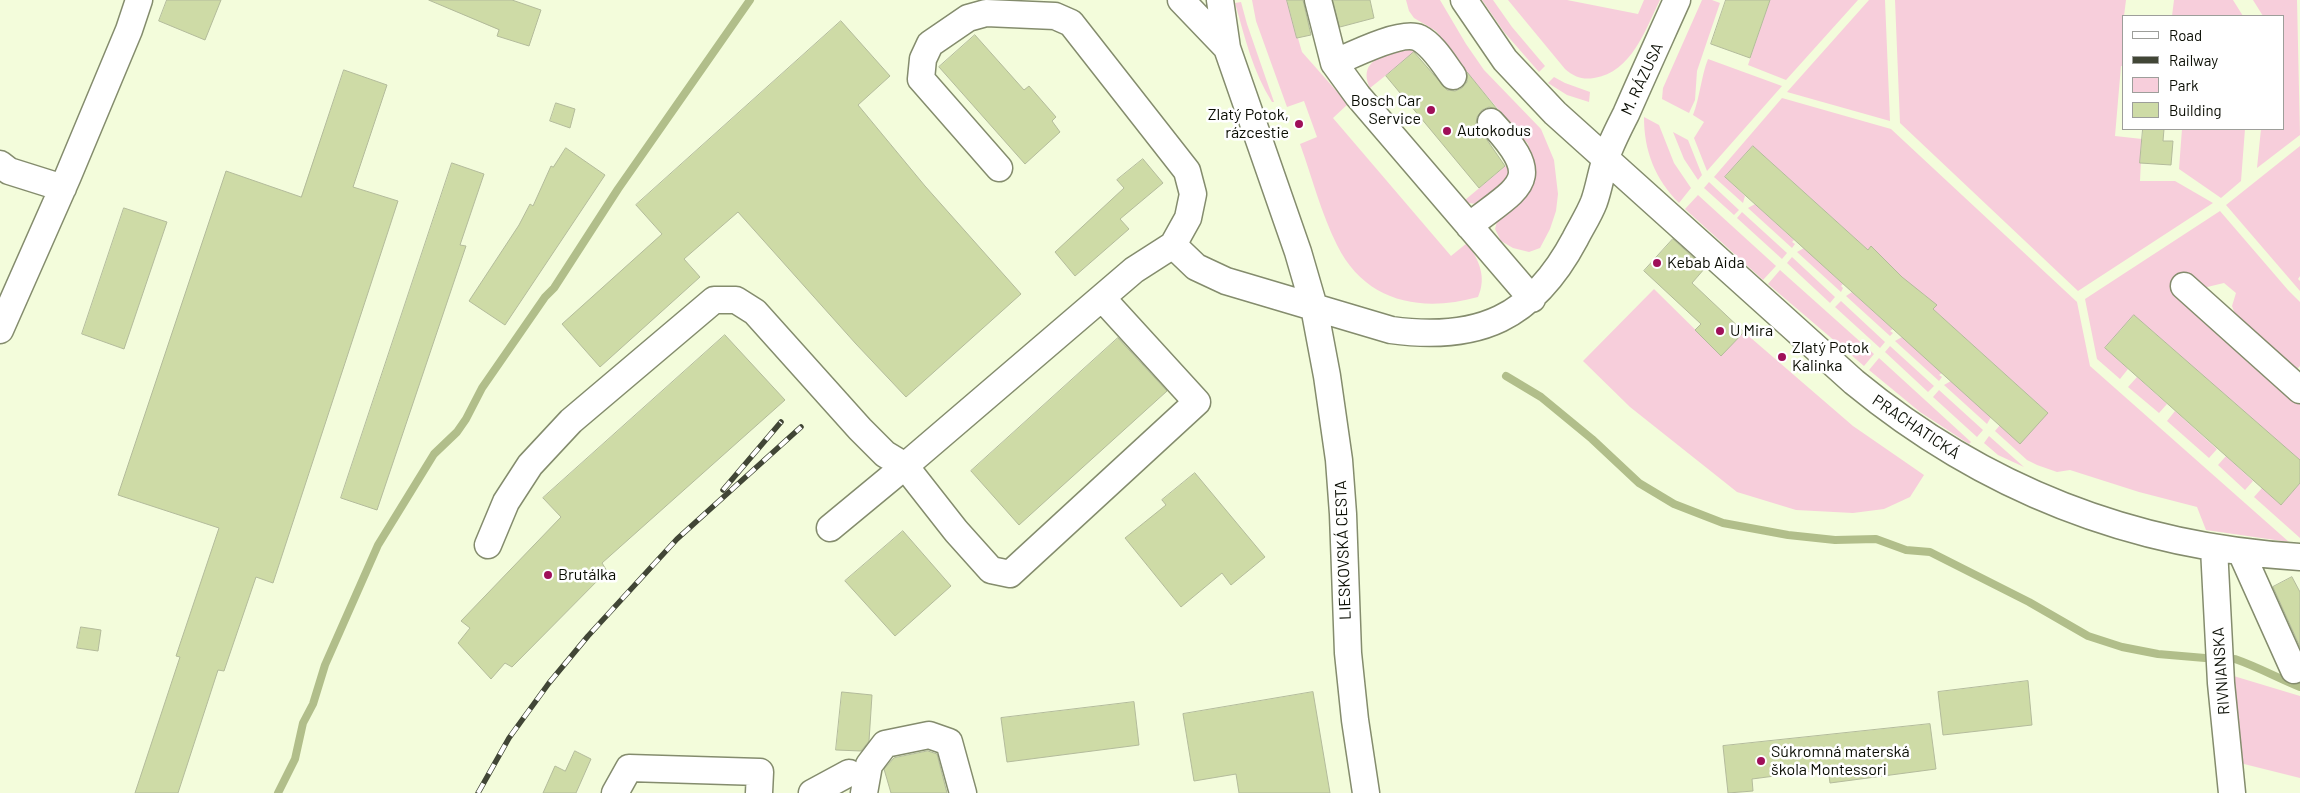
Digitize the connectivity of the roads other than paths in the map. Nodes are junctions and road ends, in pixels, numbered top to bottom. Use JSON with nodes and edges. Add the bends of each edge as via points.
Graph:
{"nodes":[{"id":1,"x":139,"y":0,"type":"edge"},
{"id":2,"x":1181,"y":0,"type":"edge"},
{"id":3,"x":1220,"y":0,"type":"edge"},
{"id":4,"x":1318,"y":0,"type":"edge"},
{"id":5,"x":1464,"y":0,"type":"edge"},
{"id":6,"x":1678,"y":0,"type":"edge"},
{"id":7,"x":1227,"y":48,"type":"junction"},
{"id":8,"x":1334,"y":62,"type":"junction"},
{"id":9,"x":1453,"y":76,"type":"dead end"},
{"id":10,"x":1491,"y":122,"type":"dead end"},
{"id":11,"x":1606,"y":158,"type":"junction"},
{"id":12,"x":0,"y":164,"type":"edge"},
{"id":13,"x":999,"y":168,"type":"dead end"},
{"id":14,"x":63,"y":188,"type":"junction"},
{"id":15,"x":1469,"y":226,"type":"junction"},
{"id":16,"x":1173,"y":245,"type":"junction"},
{"id":17,"x":2184,"y":286,"type":"dead end"},
{"id":18,"x":1102,"y":298,"type":"junction"},
{"id":19,"x":1532,"y":299,"type":"junction"},
{"id":20,"x":1314,"y":307,"type":"junction"},
{"id":21,"x":0,"y":330,"type":"edge"},
{"id":22,"x":2300,"y":390,"type":"edge"},
{"id":23,"x":905,"y":466,"type":"junction"},
{"id":24,"x":830,"y":528,"type":"dead end"},
{"id":25,"x":488,"y":545,"type":"dead end"},
{"id":26,"x":2214,"y":548,"type":"junction"},
{"id":27,"x":2241,"y":552,"type":"junction"},
{"id":28,"x":2300,"y":557,"type":"edge"},
{"id":29,"x":2294,"y":670,"type":"dead end"},
{"id":30,"x":856,"y":783,"type":"edge"},
{"id":31,"x":615,"y":793,"type":"edge"},
{"id":32,"x":760,"y":793,"type":"edge"},
{"id":33,"x":812,"y":793,"type":"edge"},
{"id":34,"x":962,"y":793,"type":"edge"},
{"id":35,"x":1366,"y":793,"type":"edge"},
{"id":36,"x":2232,"y":793,"type":"edge"}],
"edges":[{"from":1,"to":14,"type":"street"},
{"from":2,"to":7,"type":"street","name":"LIESKOVSKÁ CESTA"},
{"from":3,"to":7,"type":"street","name":"LIESKOVSKÁ CESTA"},
{"from":4,"to":8,"type":"street"},
{"from":5,"to":11,"type":"street","name":"PRACHATICKÁ","via":[[1489,39],[1532,90]]},
{"from":6,"to":11,"type":"street","name":"M. RÁZUSA"},
{"from":7,"to":20,"type":"street","name":"LIESKOVSKÁ CESTA","via":[[1288,221]]},
{"from":8,"to":9,"type":"street","via":[[1412,35],[1427,44]]},
{"from":8,"to":15,"type":"street","via":[[1358,96]]},
{"from":10,"to":15,"type":"street","via":[[1520,158],[1522,181]]},
{"from":11,"to":19,"type":"street","via":[[1594,203],[1550,279]]},
{"from":11,"to":26,"type":"street","name":"PRACHATICKÁ","via":[[1854,382],[1928,438],[1997,478],[2046,500],[2144,534]]},
{"from":12,"to":14,"type":"street"},
{"from":13,"to":16,"type":"street","via":[[921,79],[923,59],[930,44],[968,18],[986,12],[1055,16],[1071,23],[1187,171],[1193,194],[1188,218]]},
{"from":14,"to":21,"type":"street"},
{"from":15,"to":19,"type":"street"},
{"from":16,"to":18,"type":"street","via":[[1134,270]]},
{"from":16,"to":20,"type":"street","via":[[1196,267],[1226,281]]},
{"from":17,"to":22,"type":"street"},
{"from":18,"to":23,"type":"street"},
{"from":18,"to":23,"type":"street","via":[[1197,402],[1010,574],[991,570]]},
{"from":19,"to":20,"type":"street","via":[[1502,319],[1450,332],[1391,330]]},
{"from":20,"to":35,"type":"street","name":"LIESKOVSKÁ CESTA","via":[[1339,460],[1348,653]]},
{"from":23,"to":24,"type":"street"},
{"from":23,"to":25,"type":"street","via":[[885,454],[860,429],[755,312],[736,300],[714,300],[570,422],[530,464],[506,502]]},
{"from":26,"to":27,"type":"street","name":"PRACHATICKÁ"},
{"from":26,"to":36,"type":"street","name":"RIVNIANSKA","via":[[2220,672]]},
{"from":27,"to":28,"type":"street","name":"PRACHATICKÁ"},
{"from":27,"to":29,"type":"street"},
{"from":30,"to":33,"type":"street"},
{"from":30,"to":34,"type":"street","via":[[885,744],[929,735],[949,742]]},
{"from":31,"to":32,"type":"street","via":[[629,768],[760,772]]}]}
